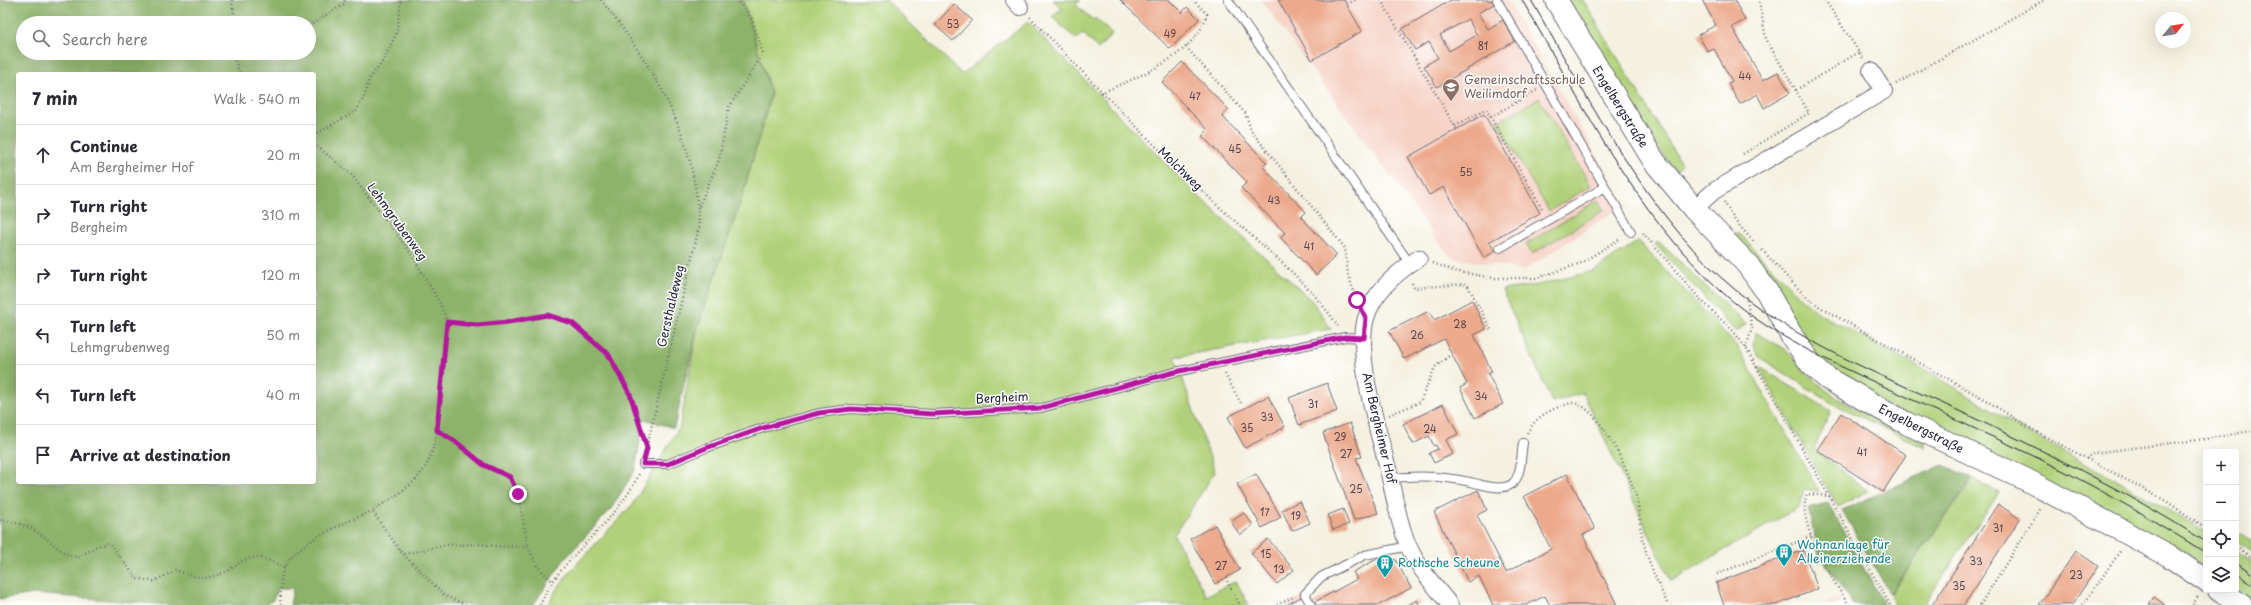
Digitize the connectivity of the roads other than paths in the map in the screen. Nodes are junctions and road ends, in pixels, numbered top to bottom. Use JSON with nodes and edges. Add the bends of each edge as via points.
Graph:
{"nodes":[{"id":1,"x":1228,"y":0,"type":"edge"},
{"id":2,"x":1497,"y":0,"type":"edge"},
{"id":3,"x":1556,"y":0,"type":"edge"},
{"id":4,"x":1871,"y":71,"type":"road end"},
{"id":5,"x":1605,"y":187,"type":"junction"},
{"id":6,"x":1694,"y":209,"type":"junction"},
{"id":7,"x":1635,"y":230,"type":"road end"},
{"id":8,"x":1500,"y":248,"type":"dead end"},
{"id":9,"x":1411,"y":263,"type":"joint"},
{"id":10,"x":1364,"y":338,"type":"junction"},
{"id":11,"x":1523,"y":443,"type":"road end"},
{"id":12,"x":643,"y":464,"type":"road end"},
{"id":13,"x":1390,"y":478,"type":"junction"},
{"id":14,"x":1408,"y":546,"type":"junction"},
{"id":15,"x":2203,"y":579,"type":"edge"},
{"id":16,"x":2223,"y":593,"type":"edge"},
{"id":17,"x":1311,"y":605,"type":"edge"},
{"id":18,"x":1450,"y":605,"type":"edge"},
{"id":19,"x":2241,"y":605,"type":"edge"}],
"edges":[{"from":1,"to":9,"type":"lane"},
{"from":2,"to":5,"type":"lane"},
{"from":3,"to":6,"type":"main road","name":"Engelbergstraße","via":[[1654,162]]},
{"from":4,"to":6,"type":"street","via":[[1884,91],[1714,191]]},
{"from":5,"to":7,"type":"lane"},
{"from":5,"to":8,"type":"lane"},
{"from":6,"to":15,"type":"main road","name":"Engelbergstraße","via":[[1747,264],[1811,364],[1828,379],[1906,424],[2025,479],[2168,555]]},
{"from":9,"to":10,"type":"street","name":"Am Bergheimer Hof","via":[[1380,291],[1366,318]]},
{"from":10,"to":12,"type":"lane","name":"Bergheim","via":[[1345,337],[1175,372],[1041,408],[933,414],[851,409],[819,413],[763,428],[668,464]]},
{"from":10,"to":13,"type":"street","name":"Am Bergheimer Hof","via":[[1365,375]]},
{"from":11,"to":13,"type":"lane","via":[[1518,474],[1513,483],[1506,487],[1490,487],[1448,477],[1420,475]]},
{"from":13,"to":14,"type":"street","name":"Am Bergheimer Hof"},
{"from":14,"to":17,"type":"lane","via":[[1365,555],[1321,577],[1305,594]]},
{"from":14,"to":18,"type":"street","name":"Am Bergheimer Hof","via":[[1427,577]]},
{"from":16,"to":19,"type":"main road"}]}
